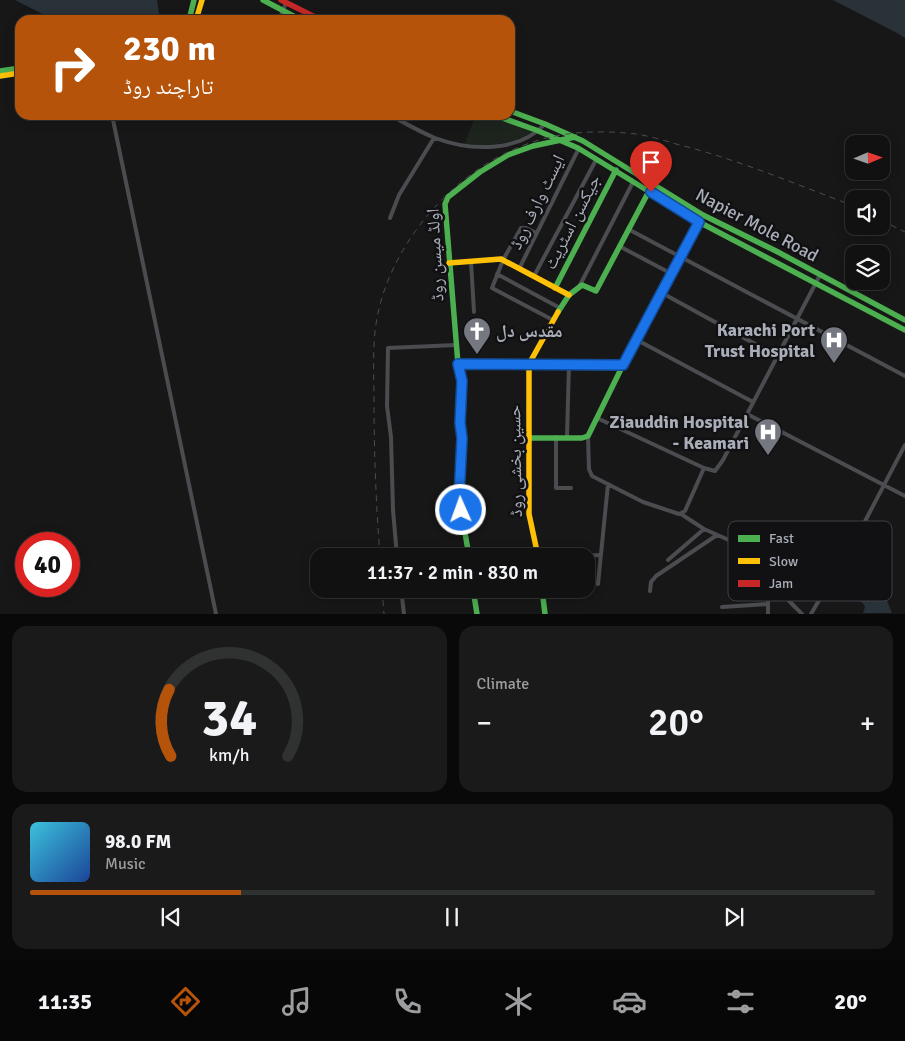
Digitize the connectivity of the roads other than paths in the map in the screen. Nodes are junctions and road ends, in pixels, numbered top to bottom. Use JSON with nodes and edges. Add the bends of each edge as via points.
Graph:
{"nodes":[{"id":1,"x":194,"y":0,"type":"edge"},
{"id":2,"x":202,"y":0,"type":"edge"},
{"id":3,"x":263,"y":0,"type":"edge"},
{"id":4,"x":283,"y":1,"type":"edge"},
{"id":5,"x":283,"y":11,"type":"junction"},
{"id":6,"x":190,"y":15,"type":"edge"},
{"id":7,"x":198,"y":15,"type":"edge"},
{"id":8,"x":281,"y":15,"type":"edge"},
{"id":9,"x":291,"y":15,"type":"edge"},
{"id":10,"x":310,"y":15,"type":"edge"},
{"id":11,"x":15,"y":69,"type":"edge"},
{"id":12,"x":0,"y":71,"type":"edge"},
{"id":13,"x":15,"y":74,"type":"edge"},
{"id":14,"x":0,"y":76,"type":"edge"},
{"id":15,"x":515,"y":113,"type":"edge"},
{"id":16,"x":113,"y":120,"type":"edge"},
{"id":17,"x":400,"y":120,"type":"edge"},
{"id":18,"x":508,"y":120,"type":"edge"},
{"id":19,"x":545,"y":124,"type":"junction"},
{"id":20,"x":537,"y":130,"type":"junction"},
{"id":21,"x":575,"y":137,"type":"junction"},
{"id":22,"x":434,"y":138,"type":"junction"},
{"id":23,"x":560,"y":140,"type":"junction"},
{"id":24,"x":579,"y":148,"type":"junction"},
{"id":25,"x":596,"y":160,"type":"junction"},
{"id":26,"x":616,"y":170,"type":"junction"},
{"id":27,"x":633,"y":182,"type":"junction"},
{"id":28,"x":649,"y":191,"type":"junction"},
{"id":29,"x":390,"y":218,"type":"dead end"},
{"id":30,"x":699,"y":222,"type":"junction"},
{"id":31,"x":628,"y":229,"type":"junction"},
{"id":32,"x":536,"y":233,"type":"junction"},
{"id":33,"x":619,"y":246,"type":"junction"},
{"id":34,"x":681,"y":257,"type":"junction"},
{"id":35,"x":504,"y":260,"type":"junction"},
{"id":36,"x":471,"y":261,"type":"junction"},
{"id":37,"x":449,"y":263,"type":"junction"},
{"id":38,"x":519,"y":268,"type":"junction"},
{"id":39,"x":497,"y":274,"type":"junction"},
{"id":40,"x":672,"y":274,"type":"junction"},
{"id":41,"x":820,"y":274,"type":"junction"},
{"id":42,"x":534,"y":276,"type":"junction"},
{"id":43,"x":815,"y":284,"type":"junction"},
{"id":44,"x":580,"y":285,"type":"junction"},
{"id":45,"x":555,"y":288,"type":"junction"},
{"id":46,"x":662,"y":294,"type":"junction"},
{"id":47,"x":569,"y":295,"type":"junction"},
{"id":48,"x":560,"y":308,"type":"junction"},
{"id":49,"x":474,"y":312,"type":"dead end"},
{"id":50,"x":796,"y":319,"type":"junction"},
{"id":51,"x":553,"y":320,"type":"junction"},
{"id":52,"x":905,"y":320,"type":"edge"},
{"id":53,"x":905,"y":330,"type":"edge"},
{"id":54,"x":637,"y":340,"type":"junction"},
{"id":55,"x":456,"y":344,"type":"junction"},
{"id":56,"x":777,"y":356,"type":"junction"},
{"id":57,"x":458,"y":364,"type":"junction"},
{"id":58,"x":529,"y":364,"type":"junction"},
{"id":59,"x":569,"y":364,"type":"junction"},
{"id":60,"x":623,"y":365,"type":"junction"},
{"id":61,"x":905,"y":376,"type":"edge"},
{"id":62,"x":753,"y":402,"type":"junction"},
{"id":63,"x":746,"y":414,"type":"junction"},
{"id":64,"x":597,"y":418,"type":"junction"},
{"id":65,"x":588,"y":436,"type":"junction"},
{"id":66,"x":556,"y":437,"type":"junction"},
{"id":67,"x":567,"y":437,"type":"junction"},
{"id":68,"x":528,"y":438,"type":"junction"},
{"id":69,"x":905,"y":445,"type":"edge"},
{"id":70,"x":704,"y":468,"type":"junction"},
{"id":71,"x":608,"y":484,"type":"junction"},
{"id":72,"x":884,"y":485,"type":"junction"},
{"id":73,"x":571,"y":488,"type":"dead end"},
{"id":74,"x":905,"y":496,"type":"edge"},
{"id":75,"x":681,"y":514,"type":"junction"},
{"id":76,"x":865,"y":521,"type":"edge"},
{"id":77,"x":704,"y":529,"type":"junction"},
{"id":78,"x":716,"y":535,"type":"junction"},
{"id":79,"x":728,"y":540,"type":"edge"},
{"id":80,"x":396,"y":548,"type":"edge"},
{"id":81,"x":468,"y":548,"type":"edge"},
{"id":82,"x":536,"y":548,"type":"edge"},
{"id":83,"x":595,"y":555,"type":"edge"},
{"id":84,"x":601,"y":555,"type":"junction"},
{"id":85,"x":668,"y":560,"type":"dead end"},
{"id":86,"x":598,"y":584,"type":"dead end"},
{"id":87,"x":650,"y":591,"type":"dead end"},
{"id":88,"x":402,"y":598,"type":"edge"},
{"id":89,"x":474,"y":598,"type":"edge"},
{"id":90,"x":544,"y":598,"type":"edge"},
{"id":91,"x":767,"y":601,"type":"edge"},
{"id":92,"x":789,"y":601,"type":"edge"},
{"id":93,"x":819,"y":601,"type":"edge"},
{"id":94,"x":767,"y":604,"type":"junction"},
{"id":95,"x":722,"y":607,"type":"dead end"},
{"id":96,"x":216,"y":614,"type":"edge"},
{"id":97,"x":404,"y":614,"type":"edge"},
{"id":98,"x":477,"y":614,"type":"edge"},
{"id":99,"x":545,"y":614,"type":"edge"},
{"id":100,"x":768,"y":614,"type":"edge"},
{"id":101,"x":802,"y":614,"type":"edge"},
{"id":102,"x":811,"y":614,"type":"edge"}],
"edges":[{"from":1,"to":6,"type":"street"},
{"from":2,"to":7,"type":"street"},
{"from":3,"to":5,"type":"street"},
{"from":4,"to":5,"type":"street"},
{"from":4,"to":10,"type":"street"},
{"from":5,"to":8,"type":"street"},
{"from":5,"to":9,"type":"street"},
{"from":11,"to":12,"type":"street"},
{"from":13,"to":14,"type":"street"},
{"from":15,"to":19,"type":"street","name":"Napier Mole Road"},
{"from":16,"to":96,"type":"street"},
{"from":17,"to":22,"type":"street"},
{"from":18,"to":20,"type":"street","name":"Napier Mole Road"},
{"from":19,"to":20,"type":"street"},
{"from":19,"to":21,"type":"street","name":"Napier Mole Road"},
{"from":20,"to":22,"type":"street","via":[[525,139],[503,145],[465,145]]},
{"from":20,"to":23,"type":"street","name":"Napier Mole Road"},
{"from":21,"to":23,"type":"street","name":"اولڈ میسن روڈ"},
{"from":21,"to":41,"type":"street","name":"Napier Mole Road","via":[[703,215]]},
{"from":22,"to":29,"type":"street","via":[[399,195]]},
{"from":23,"to":24,"type":"street","name":"Napier Mole Road"},
{"from":23,"to":37,"type":"street","name":"اولڈ میسن روڈ","via":[[508,155],[448,197],[445,207]]},
{"from":24,"to":25,"type":"street","name":"Napier Mole Road"},
{"from":24,"to":32,"type":"street","name":"ایسٹ وارف روڈ"},
{"from":25,"to":26,"type":"street","name":"Napier Mole Road"},
{"from":25,"to":42,"type":"street"},
{"from":26,"to":27,"type":"street","name":"Napier Mole Road"},
{"from":26,"to":45,"type":"street","name":"جیکسن اسٹریٹ"},
{"from":27,"to":28,"type":"street","name":"Napier Mole Road"},
{"from":27,"to":44,"type":"street"},
{"from":28,"to":30,"type":"street","name":"Napier Mole Road"},
{"from":28,"to":31,"type":"street"},
{"from":30,"to":34,"type":"street"},
{"from":30,"to":43,"type":"street","name":"Napier Mole Road"},
{"from":31,"to":33,"type":"street"},
{"from":31,"to":34,"type":"street"},
{"from":32,"to":35,"type":"street","via":[[522,228]]},
{"from":32,"to":38,"type":"street","name":"ایسٹ وارف روڈ"},
{"from":33,"to":40,"type":"street"},
{"from":33,"to":44,"type":"street","via":[[596,291]]},
{"from":34,"to":40,"type":"street"},
{"from":34,"to":50,"type":"street"},
{"from":35,"to":36,"type":"street"},
{"from":35,"to":38,"type":"street"},
{"from":35,"to":39,"type":"street"},
{"from":36,"to":37,"type":"street"},
{"from":36,"to":49,"type":"street"},
{"from":37,"to":55,"type":"street","name":"اولڈ میسن روڈ"},
{"from":38,"to":42,"type":"street"},
{"from":39,"to":48,"type":"street"},
{"from":39,"to":51,"type":"street","via":[[493,289]]},
{"from":40,"to":46,"type":"street"},
{"from":41,"to":43,"type":"street"},
{"from":41,"to":52,"type":"street","name":"Napier Mole Road"},
{"from":42,"to":45,"type":"street"},
{"from":43,"to":50,"type":"street"},
{"from":43,"to":53,"type":"street","name":"Napier Mole Road"},
{"from":44,"to":47,"type":"street"},
{"from":45,"to":47,"type":"street"},
{"from":46,"to":54,"type":"street"},
{"from":46,"to":56,"type":"street"},
{"from":47,"to":48,"type":"street"},
{"from":48,"to":51,"type":"street"},
{"from":50,"to":56,"type":"street"},
{"from":50,"to":61,"type":"street"},
{"from":51,"to":58,"type":"street"},
{"from":54,"to":60,"type":"street"},
{"from":54,"to":62,"type":"street"},
{"from":55,"to":57,"type":"street","name":"اولڈ میسن روڈ"},
{"from":55,"to":80,"type":"street","via":[[388,348],[387,406]]},
{"from":56,"to":62,"type":"street"},
{"from":57,"to":58,"type":"street"},
{"from":57,"to":81,"type":"street","name":"اولڈ میسن روڈ","via":[[462,381],[459,498]]},
{"from":58,"to":59,"type":"street"},
{"from":58,"to":68,"type":"street","name":"حسین بخشی روڈ"},
{"from":59,"to":60,"type":"street"},
{"from":59,"to":67,"type":"street"},
{"from":60,"to":64,"type":"street"},
{"from":62,"to":63,"type":"street"},
{"from":63,"to":70,"type":"street","via":[[717,470]]},
{"from":63,"to":72,"type":"street"},
{"from":64,"to":65,"type":"street"},
{"from":64,"to":70,"type":"street"},
{"from":65,"to":67,"type":"street"},
{"from":65,"to":71,"type":"street","via":[[590,473]]},
{"from":66,"to":67,"type":"street"},
{"from":66,"to":68,"type":"street"},
{"from":66,"to":73,"type":"street","via":[[556,488]]},
{"from":68,"to":82,"type":"street","name":"حسین بخشی روڈ","via":[[529,514]]},
{"from":69,"to":72,"type":"street"},
{"from":70,"to":75,"type":"street"},
{"from":71,"to":75,"type":"street","via":[[642,502]]},
{"from":71,"to":84,"type":"street"},
{"from":72,"to":74,"type":"street"},
{"from":72,"to":76,"type":"street"},
{"from":75,"to":77,"type":"street"},
{"from":77,"to":78,"type":"street"},
{"from":77,"to":85,"type":"street"},
{"from":78,"to":79,"type":"street"},
{"from":78,"to":87,"type":"street","via":[[656,576]]},
{"from":83,"to":84,"type":"street"},
{"from":84,"to":86,"type":"street"},
{"from":88,"to":97,"type":"street"},
{"from":89,"to":98,"type":"street"},
{"from":90,"to":99,"type":"street"},
{"from":91,"to":94,"type":"street"},
{"from":92,"to":101,"type":"street"},
{"from":93,"to":102,"type":"street"},
{"from":94,"to":95,"type":"street"},
{"from":94,"to":100,"type":"street"}]}
